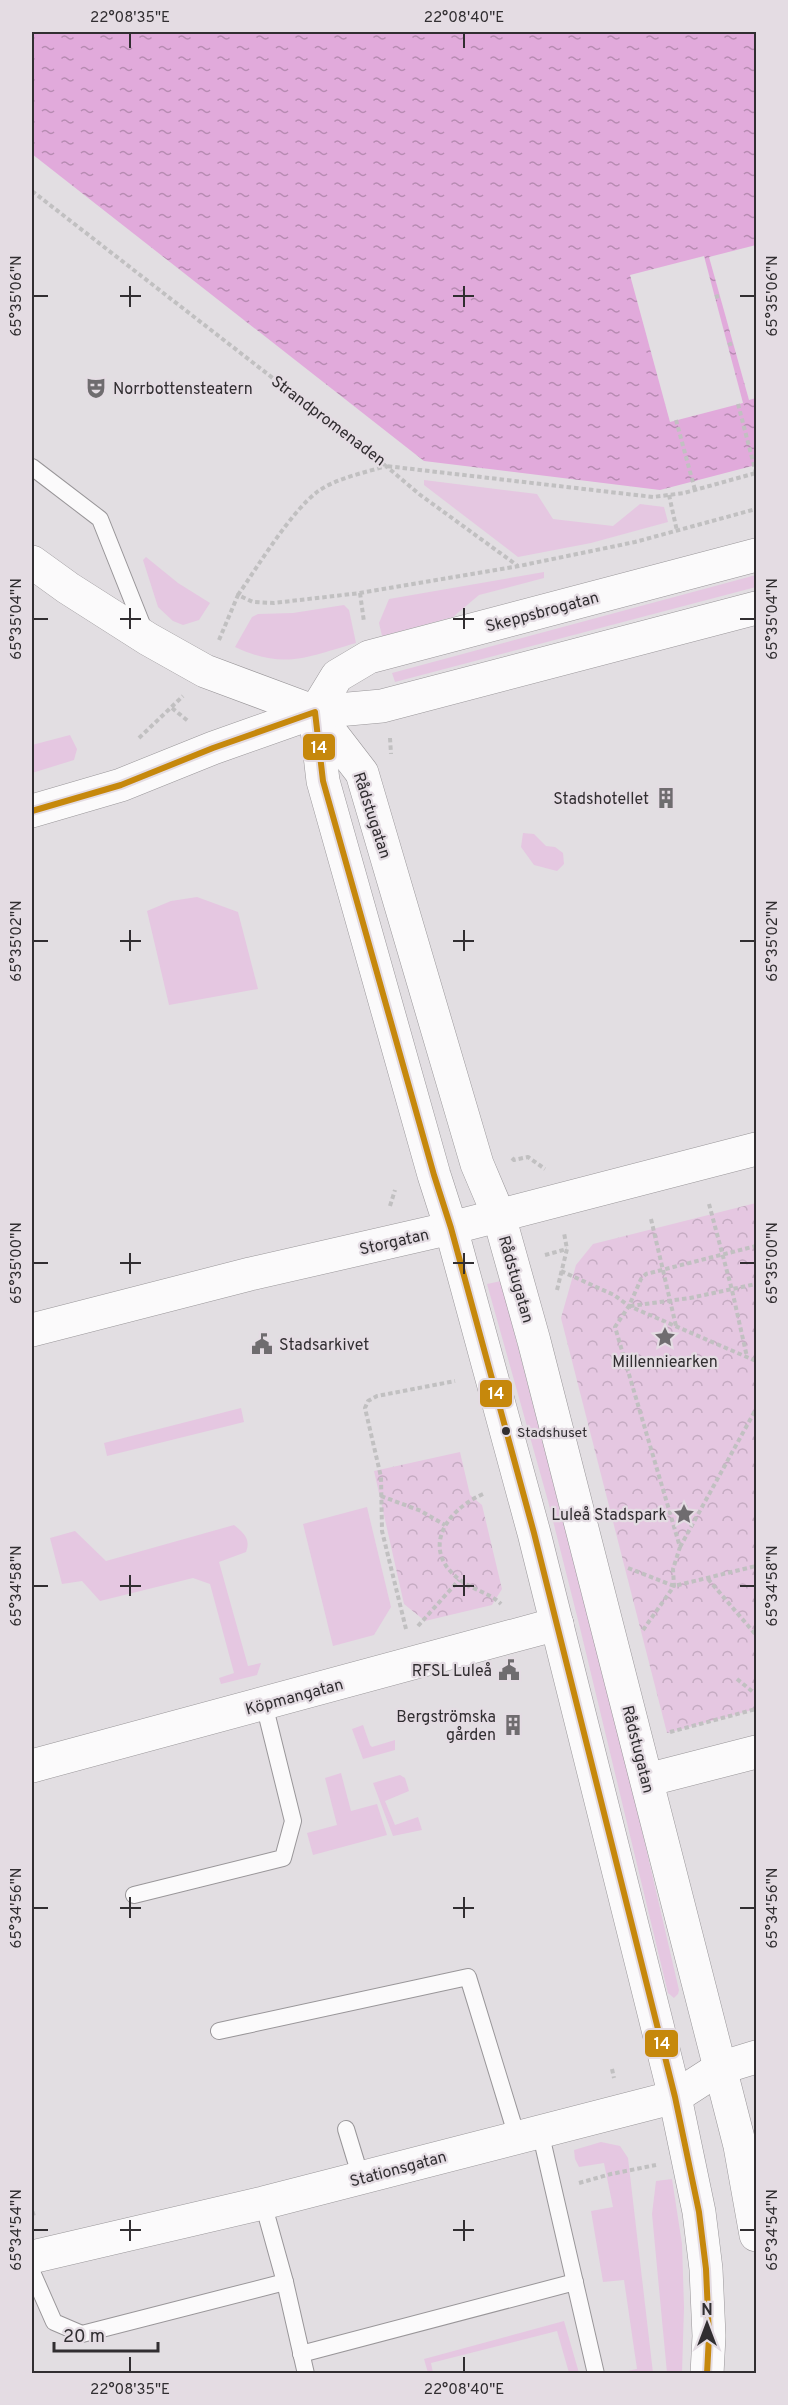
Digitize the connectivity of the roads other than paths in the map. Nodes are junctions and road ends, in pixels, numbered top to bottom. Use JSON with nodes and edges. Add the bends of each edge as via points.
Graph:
{"nodes":[{"id":1,"x":32,"y":467,"type":"edge"},
{"id":2,"x":756,"y":555,"type":"edge"},
{"id":3,"x":32,"y":562,"type":"edge"},
{"id":4,"x":756,"y":608,"type":"edge"},
{"id":5,"x":148,"y":639,"type":"junction"},
{"id":6,"x":315,"y":712,"type":"junction"},
{"id":7,"x":32,"y":811,"type":"edge"},
{"id":8,"x":756,"y":1149,"type":"edge"},
{"id":9,"x":499,"y":1216,"type":"junction"},
{"id":10,"x":451,"y":1228,"type":"junction"},
{"id":11,"x":32,"y":1330,"type":"edge"},
{"id":12,"x":557,"y":1624,"type":"junction"},
{"id":13,"x":264,"y":1704,"type":"junction"},
{"id":14,"x":756,"y":1752,"type":"edge"},
{"id":15,"x":32,"y":1766,"type":"edge"},
{"id":16,"x":647,"y":1780,"type":"junction"},
{"id":17,"x":134,"y":1895,"type":"dead end"},
{"id":18,"x":219,"y":2031,"type":"dead end"},
{"id":19,"x":756,"y":2056,"type":"edge"},
{"id":20,"x":720,"y":2068,"type":"junction"},
{"id":21,"x":675,"y":2097,"type":"junction"},
{"id":22,"x":346,"y":2129,"type":"dead end"},
{"id":23,"x":529,"y":2134,"type":"junction"},
{"id":24,"x":361,"y":2178,"type":"junction"},
{"id":25,"x":263,"y":2203,"type":"junction"},
{"id":26,"x":756,"y":2235,"type":"edge"},
{"id":27,"x":32,"y":2257,"type":"edge"},
{"id":28,"x":32,"y":2272,"type":"edge"},
{"id":29,"x":285,"y":2282,"type":"junction"},
{"id":30,"x":575,"y":2282,"type":"junction"},
{"id":31,"x":301,"y":2354,"type":"junction"},
{"id":32,"x":306,"y":2373,"type":"edge"},
{"id":33,"x":596,"y":2373,"type":"edge"},
{"id":34,"x":707,"y":2373,"type":"edge"}],
"edges":[{"from":1,"to":5,"type":"lane","via":[[100,519]]},
{"from":2,"to":6,"type":"main road","name":"Skeppsbrogatan","via":[[369,657],[337,676]]},
{"from":3,"to":5,"type":"main road"},
{"from":4,"to":6,"type":"main road","via":[[382,706]]},
{"from":5,"to":6,"type":"main road","via":[[206,671]]},
{"from":6,"to":7,"type":"main road","via":[[121,785]]},
{"from":6,"to":9,"type":"main road","name":"Rådstugatan","via":[[362,773],[477,1164]]},
{"from":6,"to":10,"type":"main road","via":[[323,781]]},
{"from":8,"to":9,"type":"main road","name":"Storgatan"},
{"from":9,"to":10,"type":"main road","name":"Storgatan"},
{"from":9,"to":16,"type":"main road","name":"Rådstugatan"},
{"from":10,"to":11,"type":"main road","name":"Storgatan"},
{"from":10,"to":12,"type":"main road"},
{"from":12,"to":13,"type":"main road","name":"Köpmangatan"},
{"from":12,"to":21,"type":"main road"},
{"from":13,"to":15,"type":"main road","name":"Köpmangatan"},
{"from":13,"to":17,"type":"lane","via":[[293,1821],[283,1858]]},
{"from":14,"to":16,"type":"main road"},
{"from":16,"to":20,"type":"main road","name":"Rådstugatan"},
{"from":18,"to":23,"type":"lane","via":[[468,1977]]},
{"from":19,"to":20,"type":"main road","name":"Stationsgatan"},
{"from":20,"to":21,"type":"main road","name":"Stationsgatan"},
{"from":20,"to":26,"type":"main road","name":"Rådstugatan","via":[[740,2146]]},
{"from":21,"to":23,"type":"main road","name":"Stationsgatan"},
{"from":21,"to":34,"type":"main road","via":[[699,2212],[706,2269]]},
{"from":22,"to":24,"type":"lane"},
{"from":23,"to":24,"type":"main road","name":"Stationsgatan"},
{"from":23,"to":30,"type":"lane","via":[[554,2190]]},
{"from":24,"to":25,"type":"main road","name":"Stationsgatan"},
{"from":25,"to":27,"type":"main road","name":"Stationsgatan"},
{"from":25,"to":29,"type":"lane"},
{"from":28,"to":29,"type":"lane","via":[[54,2322],[82,2334]]},
{"from":29,"to":31,"type":"lane"},
{"from":30,"to":31,"type":"lane"},
{"from":30,"to":33,"type":"lane"},
{"from":31,"to":32,"type":"lane"}]}
